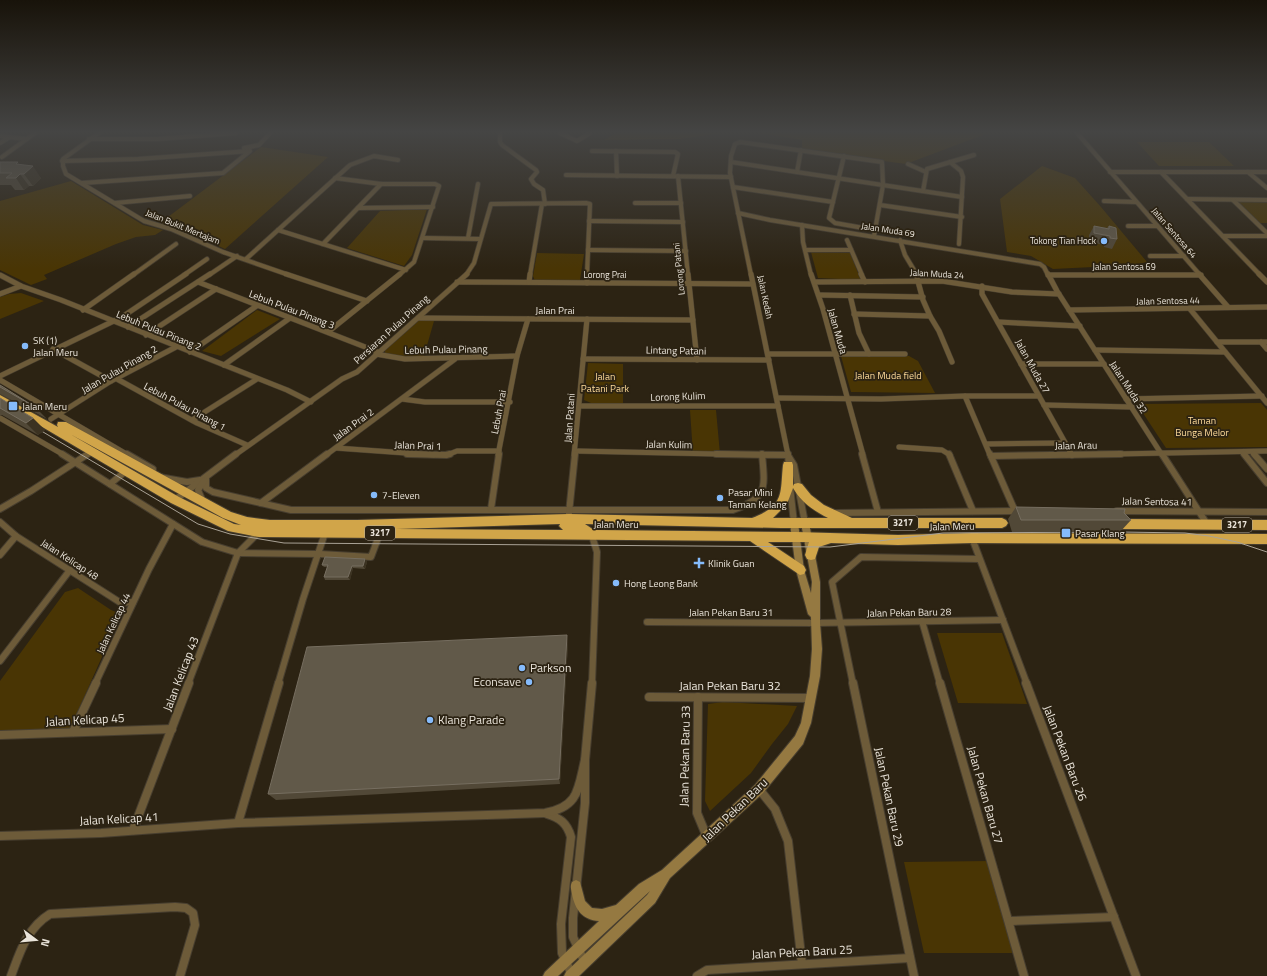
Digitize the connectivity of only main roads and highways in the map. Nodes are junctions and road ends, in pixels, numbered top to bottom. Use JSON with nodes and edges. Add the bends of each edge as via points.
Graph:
{"nodes":[{"id":1,"x":0,"y":391,"type":"edge"},
{"id":2,"x":0,"y":398,"type":"edge"},
{"id":3,"x":788,"y":460,"type":"road end"},
{"id":4,"x":798,"y":487,"type":"road end"},
{"id":5,"x":179,"y":497,"type":"junction"},
{"id":6,"x":483,"y":521,"type":"junction"},
{"id":7,"x":714,"y":522,"type":"junction"},
{"id":8,"x":858,"y":523,"type":"junction"},
{"id":9,"x":1002,"y":523,"type":"dead end"},
{"id":10,"x":1120,"y":524,"type":"edge"},
{"id":11,"x":1267,"y":525,"type":"edge"},
{"id":12,"x":592,"y":536,"type":"junction"},
{"id":13,"x":753,"y":537,"type":"junction"},
{"id":14,"x":830,"y":538,"type":"junction"},
{"id":15,"x":1267,"y":539,"type":"edge"},
{"id":16,"x":811,"y":555,"type":"road end"},
{"id":17,"x":800,"y":570,"type":"road end"}],
"edges":[{"from":1,"to":5,"type":"highway","name":"Jalan Meru","number":"3217","via":[[55,417],[153,476]]},
{"from":2,"to":5,"type":"highway","name":"Jalan Meru","number":"3217","via":[[126,471]]},
{"from":3,"to":7,"type":"highway","via":[[786,493],[771,514],[752,523]]},
{"from":4,"to":8,"type":"highway","via":[[802,495],[829,513],[840,519]]},
{"from":5,"to":6,"type":"highway","name":"Jalan Meru","number":"3217","via":[[203,503],[237,519],[270,525]]},
{"from":5,"to":12,"type":"highway","name":"Jalan Meru","number":"3217","via":[[232,528],[258,532]]},
{"from":6,"to":7,"type":"highway","name":"Jalan Meru","number":"3217","via":[[569,514]]},
{"from":6,"to":12,"type":"highway","via":[[575,526],[589,530]]},
{"from":7,"to":8,"type":"highway","name":"Jalan Meru","number":"3217"},
{"from":8,"to":9,"type":"highway","name":"Jalan Meru","number":"3217"},
{"from":10,"to":11,"type":"highway","number":"3217"},
{"from":12,"to":13,"type":"highway","name":"Jalan Meru","number":"3217"},
{"from":13,"to":14,"type":"highway","name":"Jalan Meru","number":"3217"},
{"from":13,"to":17,"type":"highway"},
{"from":14,"to":15,"type":"highway","name":"Jalan Meru","number":"3217"},
{"from":14,"to":16,"type":"highway","via":[[814,544]]}]}
